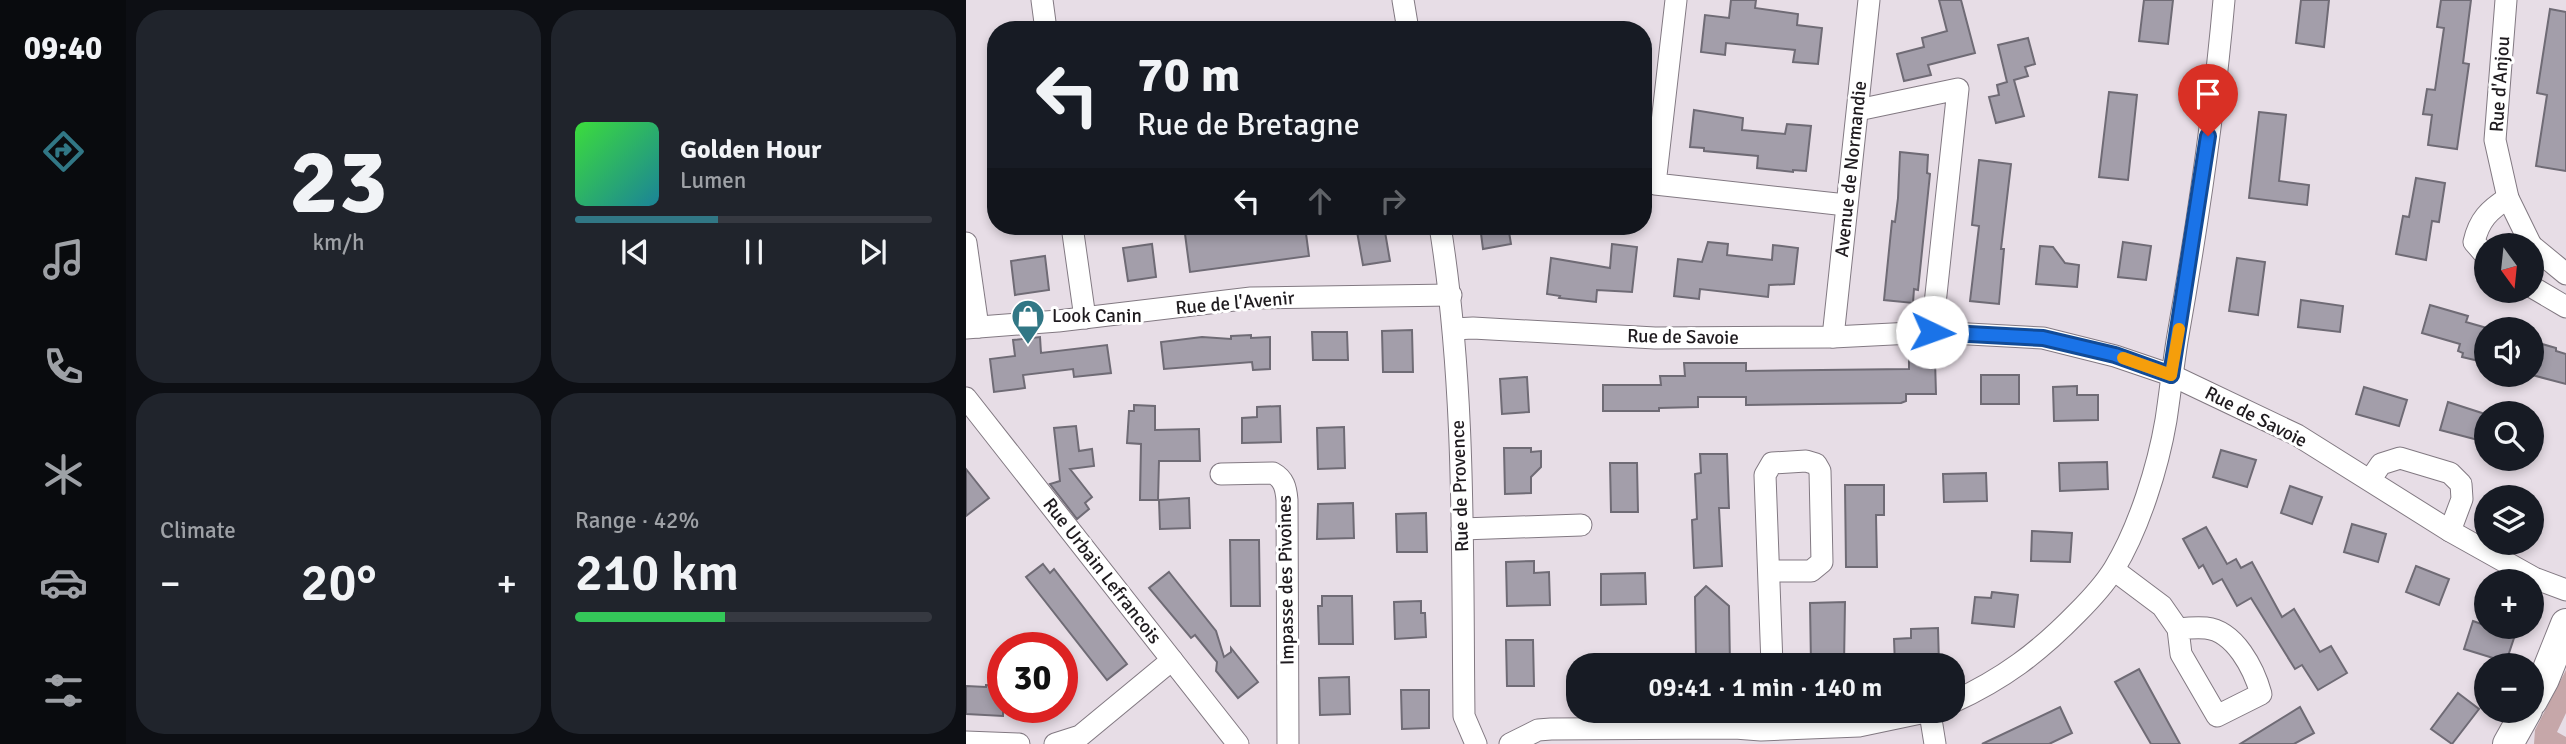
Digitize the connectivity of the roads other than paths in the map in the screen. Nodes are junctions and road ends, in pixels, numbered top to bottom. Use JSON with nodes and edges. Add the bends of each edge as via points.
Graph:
{"nodes":[{"id":1,"x":1042,"y":0,"type":"edge"},
{"id":2,"x":1403,"y":0,"type":"edge"},
{"id":3,"x":1676,"y":0,"type":"edge"},
{"id":4,"x":1869,"y":0,"type":"edge"},
{"id":5,"x":2224,"y":0,"type":"edge"},
{"id":6,"x":2506,"y":0,"type":"edge"},
{"id":7,"x":1045,"y":21,"type":"edge"},
{"id":8,"x":1406,"y":21,"type":"edge"},
{"id":9,"x":1858,"y":110,"type":"junction"},
{"id":10,"x":2508,"y":198,"type":"junction"},
{"id":11,"x":1846,"y":205,"type":"junction"},
{"id":12,"x":2476,"y":233,"type":"edge"},
{"id":13,"x":2525,"y":233,"type":"edge"},
{"id":14,"x":1073,"y":235,"type":"edge"},
{"id":15,"x":1441,"y":235,"type":"edge"},
{"id":16,"x":966,"y":243,"type":"edge"},
{"id":17,"x":2544,"y":256,"type":"edge"},
{"id":18,"x":2566,"y":274,"type":"edge"},
{"id":19,"x":2544,"y":294,"type":"edge"},
{"id":20,"x":1451,"y":295,"type":"junction"},
{"id":21,"x":2566,"y":307,"type":"edge"},
{"id":22,"x":1085,"y":318,"type":"junction"},
{"id":23,"x":972,"y":328,"type":"edge"},
{"id":24,"x":1454,"y":329,"type":"junction"},
{"id":25,"x":1932,"y":332,"type":"junction"},
{"id":26,"x":1833,"y":337,"type":"junction"},
{"id":27,"x":2171,"y":375,"type":"junction"},
{"id":28,"x":966,"y":398,"type":"edge"},
{"id":29,"x":1221,"y":474,"type":"dead end"},
{"id":30,"x":2370,"y":480,"type":"junction"},
{"id":31,"x":1581,"y":525,"type":"dead end"},
{"id":32,"x":1462,"y":529,"type":"junction"},
{"id":33,"x":2450,"y":531,"type":"junction"},
{"id":34,"x":2114,"y":570,"type":"junction"},
{"id":35,"x":1769,"y":571,"type":"junction"},
{"id":36,"x":2566,"y":590,"type":"edge"},
{"id":37,"x":2566,"y":624,"type":"edge"},
{"id":38,"x":2178,"y":629,"type":"junction"},
{"id":39,"x":1772,"y":653,"type":"edge"},
{"id":40,"x":1172,"y":660,"type":"junction"},
{"id":41,"x":2544,"y":679,"type":"edge"},
{"id":42,"x":1965,"y":696,"type":"edge"},
{"id":43,"x":1875,"y":723,"type":"edge"},
{"id":44,"x":1934,"y":723,"type":"edge"},
{"id":45,"x":2520,"y":723,"type":"edge"},
{"id":46,"x":1767,"y":729,"type":"edge"},
{"id":47,"x":966,"y":741,"type":"edge"},
{"id":48,"x":2510,"y":743,"type":"edge"},
{"id":49,"x":1019,"y":744,"type":"edge"},
{"id":50,"x":1055,"y":744,"type":"edge"},
{"id":51,"x":1238,"y":744,"type":"edge"},
{"id":52,"x":1288,"y":744,"type":"edge"},
{"id":53,"x":1476,"y":744,"type":"edge"},
{"id":54,"x":1510,"y":744,"type":"edge"},
{"id":55,"x":1935,"y":744,"type":"edge"}],
"edges":[{"from":1,"to":7,"type":"street"},
{"from":2,"to":8,"type":"street"},
{"from":3,"to":11,"type":"street","via":[[1655,184]]},
{"from":4,"to":9,"type":"street","name":"Avenue de Normandie"},
{"from":5,"to":27,"type":"street","via":[[2195,233]]},
{"from":6,"to":10,"type":"street","name":"Rue d'Anjou","via":[[2495,140]]},
{"from":9,"to":11,"type":"street","name":"Avenue de Normandie"},
{"from":9,"to":25,"type":"street","via":[[1958,89]]},
{"from":10,"to":12,"type":"street","via":[[2489,210]]},
{"from":10,"to":13,"type":"street","name":"Rue d'Anjou"},
{"from":11,"to":26,"type":"street","name":"Avenue de Normandie"},
{"from":14,"to":22,"type":"street"},
{"from":15,"to":20,"type":"street","name":"Rue de Provence"},
{"from":16,"to":23,"type":"street","name":"Rue de l'Avenir"},
{"from":17,"to":18,"type":"street","name":"Rue d'Anjou"},
{"from":19,"to":21,"type":"street"},
{"from":20,"to":22,"type":"street","name":"Rue de l'Avenir","via":[[1251,298]]},
{"from":20,"to":24,"type":"street","name":"Rue de Provence"},
{"from":22,"to":23,"type":"street","name":"Rue de l'Avenir"},
{"from":24,"to":26,"type":"street","name":"Rue de Savoie","via":[[1655,338]]},
{"from":24,"to":32,"type":"street","name":"Rue de Provence"},
{"from":25,"to":26,"type":"street","name":"Rue de Savoie"},
{"from":25,"to":27,"type":"street","name":"Rue de Savoie","via":[[2043,338],[2115,355]]},
{"from":27,"to":30,"type":"street","name":"Rue de Savoie","via":[[2297,435]]},
{"from":27,"to":34,"type":"street","via":[[2166,421],[2147,493]]},
{"from":28,"to":40,"type":"street","name":"Rue Urbain Lefrancois"},
{"from":29,"to":52,"type":"street","name":"Impasse des Pivoines","via":[[1273,473],[1285,486]]},
{"from":30,"to":33,"type":"street","name":"Rue de Savoie"},
{"from":30,"to":33,"type":"street","via":[[2381,464],[2400,458],[2450,472],[2461,484],[2462,499]]},
{"from":31,"to":32,"type":"street"},
{"from":32,"to":53,"type":"street","name":"Rue de Provence","via":[[1464,716]]},
{"from":33,"to":36,"type":"street","name":"Rue de Savoie","via":[[2534,578]]},
{"from":34,"to":38,"type":"street","via":[[2161,606]]},
{"from":34,"to":42,"type":"street","via":[[2034,655]]},
{"from":35,"to":35,"type":"street","via":[[1768,466],[1816,464],[1820,471],[1822,562],[1811,571]]},
{"from":35,"to":39,"type":"street"},
{"from":37,"to":41,"type":"main road"},
{"from":38,"to":38,"type":"street","via":[[2181,654],[2217,716],[2261,694],[2237,644],[2209,628]]},
{"from":40,"to":50,"type":"street","via":[[1080,736]]},
{"from":40,"to":51,"type":"street","name":"Rue Urbain Lefrancois"},
{"from":43,"to":46,"type":"street"},
{"from":44,"to":55,"type":"street"},
{"from":45,"to":48,"type":"main road"},
{"from":46,"to":54,"type":"street","via":[[1551,729],[1538,730]]},
{"from":47,"to":49,"type":"street"}]}
